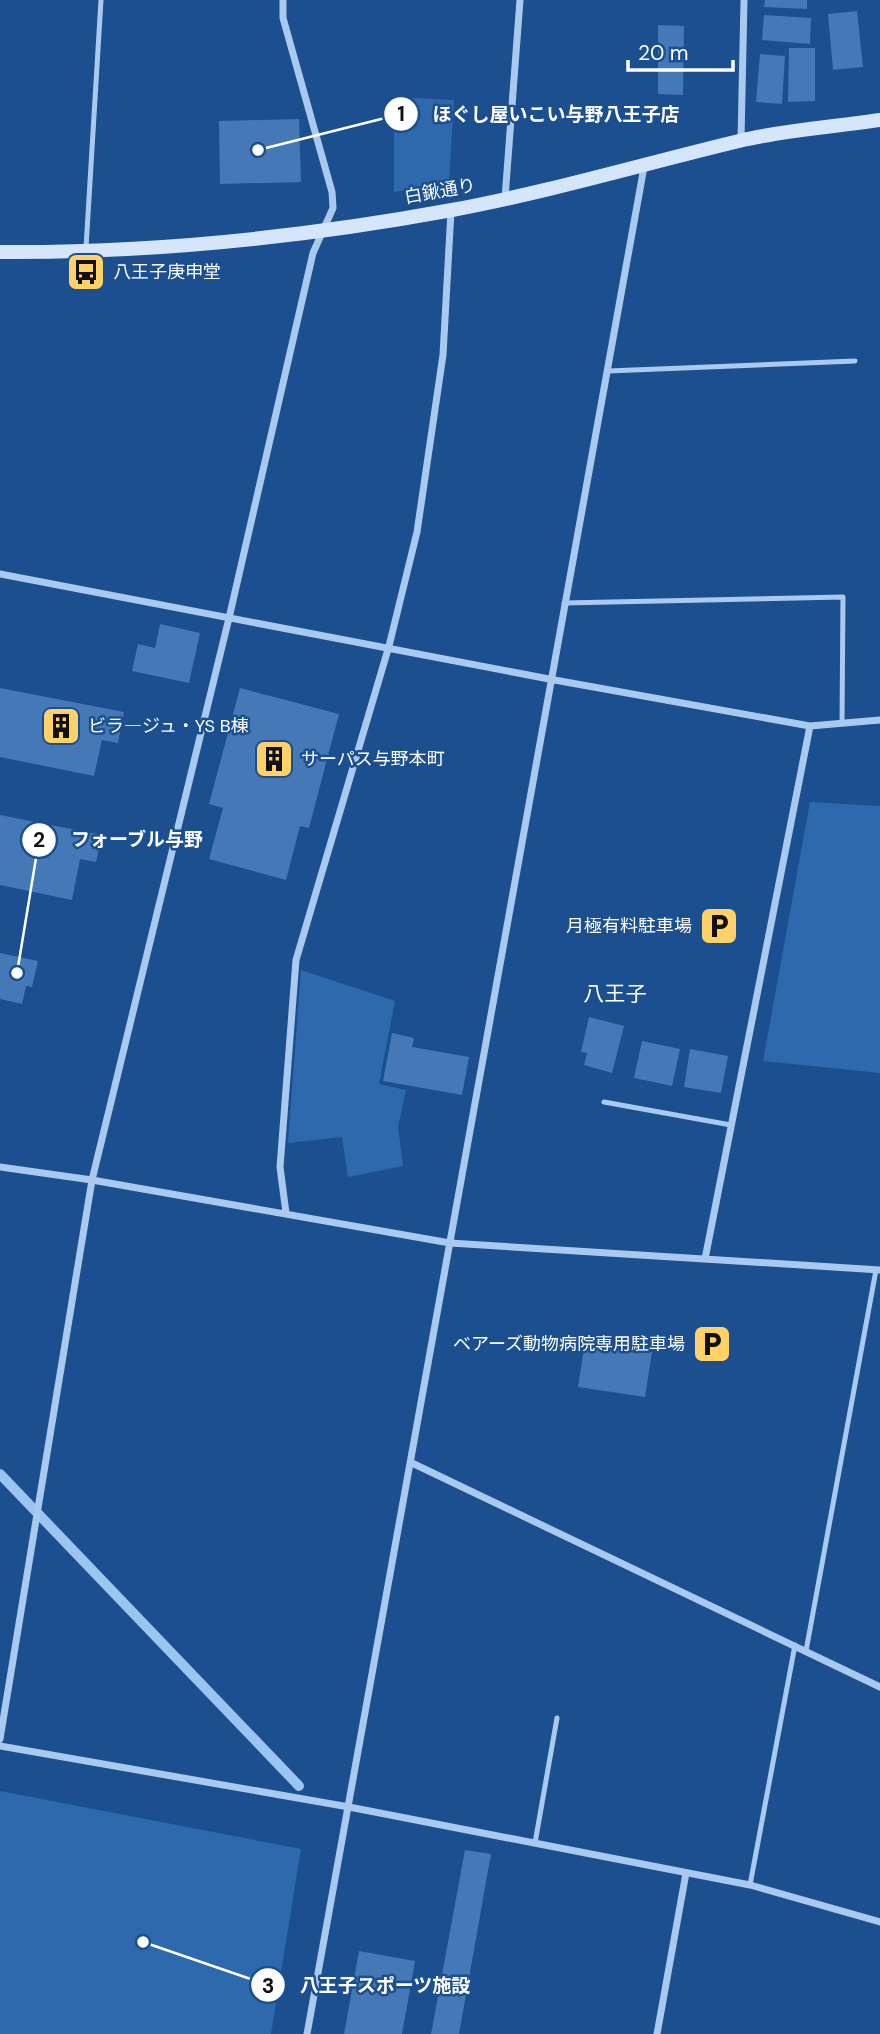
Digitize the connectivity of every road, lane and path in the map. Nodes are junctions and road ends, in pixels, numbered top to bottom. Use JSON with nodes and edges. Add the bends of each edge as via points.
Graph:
{"nodes":[{"id":1,"x":101,"y":0,"type":"edge"},
{"id":2,"x":283,"y":0,"type":"edge"},
{"id":3,"x":520,"y":0,"type":"edge"},
{"id":4,"x":744,"y":0,"type":"edge"},
{"id":5,"x":880,"y":120,"type":"edge"},
{"id":6,"x":741,"y":140,"type":"junction"},
{"id":7,"x":644,"y":167,"type":"junction"},
{"id":8,"x":505,"y":199,"type":"junction"},
{"id":9,"x":451,"y":210,"type":"junction"},
{"id":10,"x":323,"y":230,"type":"junction"},
{"id":11,"x":0,"y":252,"type":"edge"},
{"id":12,"x":86,"y":253,"type":"junction"},
{"id":13,"x":855,"y":361,"type":"dead end"},
{"id":14,"x":608,"y":372,"type":"junction"},
{"id":15,"x":0,"y":574,"type":"edge"},
{"id":16,"x":564,"y":603,"type":"junction"},
{"id":17,"x":229,"y":618,"type":"junction"},
{"id":18,"x":389,"y":646,"type":"junction"},
{"id":19,"x":549,"y":679,"type":"junction"},
{"id":20,"x":880,"y":720,"type":"edge"},
{"id":21,"x":842,"y":724,"type":"junction"},
{"id":22,"x":810,"y":726,"type":"junction"},
{"id":23,"x":604,"y":1102,"type":"dead end"},
{"id":24,"x":732,"y":1125,"type":"junction"},
{"id":25,"x":0,"y":1167,"type":"edge"},
{"id":26,"x":92,"y":1180,"type":"junction"},
{"id":27,"x":286,"y":1213,"type":"junction"},
{"id":28,"x":450,"y":1244,"type":"junction"},
{"id":29,"x":705,"y":1259,"type":"junction"},
{"id":30,"x":878,"y":1270,"type":"edge"},
{"id":31,"x":412,"y":1463,"type":"junction"},
{"id":32,"x":795,"y":1645,"type":"junction"},
{"id":33,"x":806,"y":1651,"type":"junction"},
{"id":34,"x":880,"y":1687,"type":"edge"},
{"id":35,"x":557,"y":1718,"type":"dead end"},
{"id":36,"x":0,"y":1739,"type":"edge"},
{"id":37,"x":0,"y":1746,"type":"edge"},
{"id":38,"x":349,"y":1807,"type":"junction"},
{"id":39,"x":535,"y":1843,"type":"junction"},
{"id":40,"x":685,"y":1873,"type":"junction"},
{"id":41,"x":750,"y":1885,"type":"junction"},
{"id":42,"x":880,"y":1922,"type":"edge"},
{"id":43,"x":307,"y":2034,"type":"edge"},
{"id":44,"x":657,"y":2034,"type":"edge"}],
"edges":[{"from":1,"to":12,"type":"lane"},
{"from":2,"to":10,"type":"street","via":[[334,201]]},
{"from":3,"to":8,"type":"street"},
{"from":4,"to":6,"type":"street"},
{"from":5,"to":6,"type":"street","name":"白鍬通り"},
{"from":6,"to":7,"type":"street","name":"白鍬通り"},
{"from":7,"to":8,"type":"street","name":"白鍬通り"},
{"from":7,"to":14,"type":"street"},
{"from":8,"to":9,"type":"street","name":"白鍬通り"},
{"from":9,"to":10,"type":"street","name":"白鍬通り"},
{"from":9,"to":18,"type":"street","via":[[441,369],[417,532]]},
{"from":10,"to":12,"type":"street","name":"白鍬通り"},
{"from":10,"to":17,"type":"street","via":[[313,253]]},
{"from":11,"to":12,"type":"street","name":"白鍬通り"},
{"from":13,"to":14,"type":"lane"},
{"from":14,"to":16,"type":"street"},
{"from":15,"to":17,"type":"street"},
{"from":16,"to":19,"type":"street"},
{"from":16,"to":21,"type":"lane","via":[[843,597]]},
{"from":17,"to":18,"type":"street"},
{"from":17,"to":26,"type":"street"},
{"from":18,"to":19,"type":"street"},
{"from":18,"to":27,"type":"street","via":[[296,960],[279,1167]]},
{"from":19,"to":22,"type":"street"},
{"from":19,"to":28,"type":"street"},
{"from":20,"to":21,"type":"street"},
{"from":21,"to":22,"type":"street"},
{"from":22,"to":24,"type":"street"},
{"from":23,"to":24,"type":"lane"},
{"from":24,"to":29,"type":"street"},
{"from":25,"to":26,"type":"street"},
{"from":26,"to":27,"type":"street"},
{"from":26,"to":36,"type":"street"},
{"from":27,"to":28,"type":"street"},
{"from":28,"to":29,"type":"street"},
{"from":28,"to":31,"type":"street"},
{"from":29,"to":30,"type":"street"},
{"from":30,"to":33,"type":"lane"},
{"from":31,"to":32,"type":"street"},
{"from":31,"to":38,"type":"street"},
{"from":32,"to":33,"type":"street"},
{"from":32,"to":41,"type":"lane"},
{"from":33,"to":34,"type":"street"},
{"from":35,"to":39,"type":"lane"},
{"from":37,"to":38,"type":"street"},
{"from":38,"to":39,"type":"street"},
{"from":38,"to":43,"type":"street"},
{"from":39,"to":40,"type":"street"},
{"from":40,"to":41,"type":"street"},
{"from":40,"to":44,"type":"street"},
{"from":41,"to":42,"type":"street"}]}
